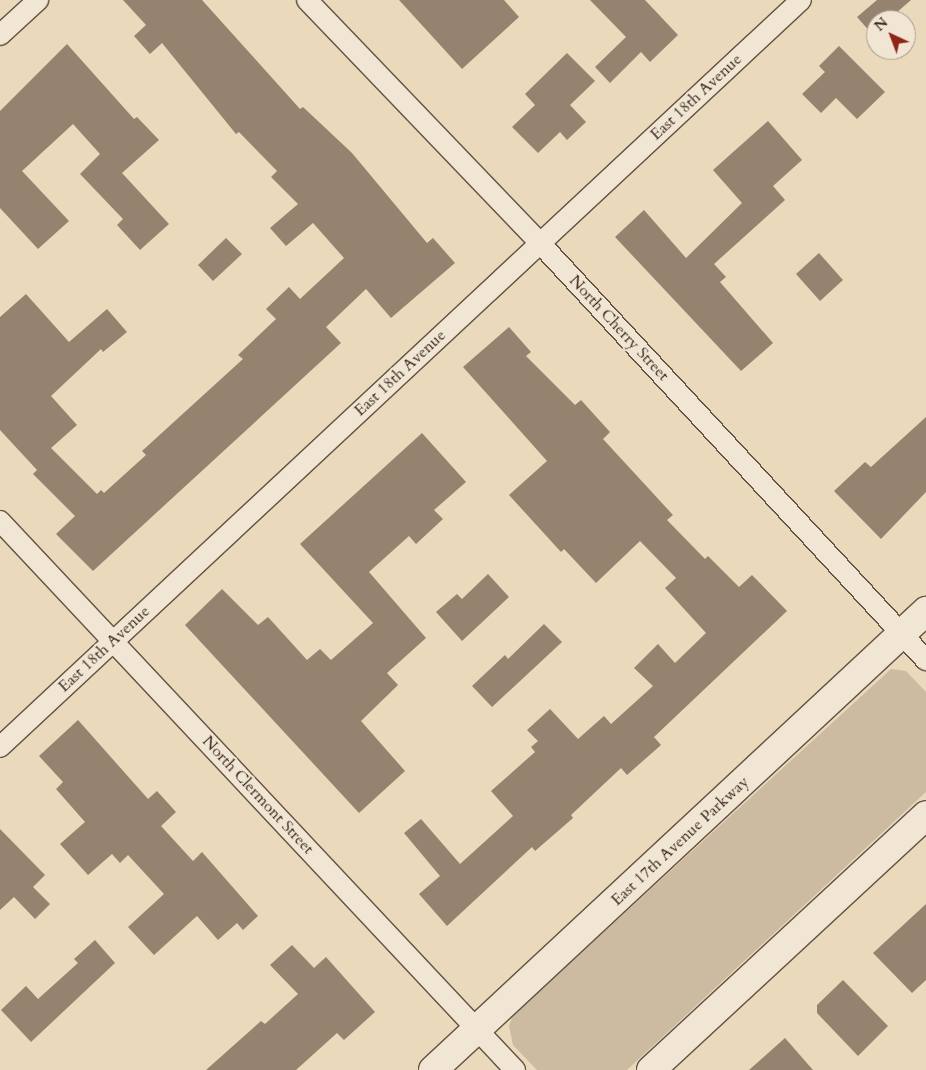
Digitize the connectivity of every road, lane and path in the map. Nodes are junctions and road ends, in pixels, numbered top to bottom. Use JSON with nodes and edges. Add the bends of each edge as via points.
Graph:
{"nodes":[{"id":1,"x":38,"y":0,"type":"edge"},
{"id":2,"x":307,"y":0,"type":"edge"},
{"id":3,"x":800,"y":0,"type":"edge"},
{"id":4,"x":0,"y":35,"type":"edge"},
{"id":5,"x":540,"y":242,"type":"junction"},
{"id":6,"x":0,"y":521,"type":"edge"},
{"id":7,"x":926,"y":611,"type":"edge"},
{"id":8,"x":902,"y":634,"type":"junction"},
{"id":9,"x":112,"y":642,"type":"junction"},
{"id":10,"x":926,"y":660,"type":"edge"},
{"id":11,"x":0,"y":747,"type":"edge"},
{"id":12,"x":926,"y":815,"type":"edge"},
{"id":13,"x":476,"y":1029,"type":"junction"},
{"id":14,"x":433,"y":1070,"type":"edge"},
{"id":15,"x":515,"y":1070,"type":"edge"},
{"id":16,"x":651,"y":1070,"type":"edge"}],
"edges":[{"from":1,"to":4,"type":"street"},
{"from":2,"to":5,"type":"street","name":"North Cherry Street"},
{"from":3,"to":5,"type":"street","name":"East 18th Avenue"},
{"from":5,"to":8,"type":"street","name":"North Cherry Street"},
{"from":5,"to":9,"type":"street","name":"East 18th Avenue"},
{"from":6,"to":9,"type":"street","name":"North Clermont Street"},
{"from":7,"to":8,"type":"main road","name":"East 17th Avenue Parkway"},
{"from":8,"to":10,"type":"street","name":"North Cherry Street"},
{"from":8,"to":13,"type":"main road","name":"East 17th Avenue Parkway"},
{"from":9,"to":11,"type":"street","name":"East 18th Avenue"},
{"from":9,"to":13,"type":"street","name":"North Clermont Street"},
{"from":12,"to":16,"type":"main road"},
{"from":13,"to":14,"type":"main road","name":"East 17th Avenue Parkway"},
{"from":13,"to":15,"type":"street","name":"North Clermont Street"}]}
